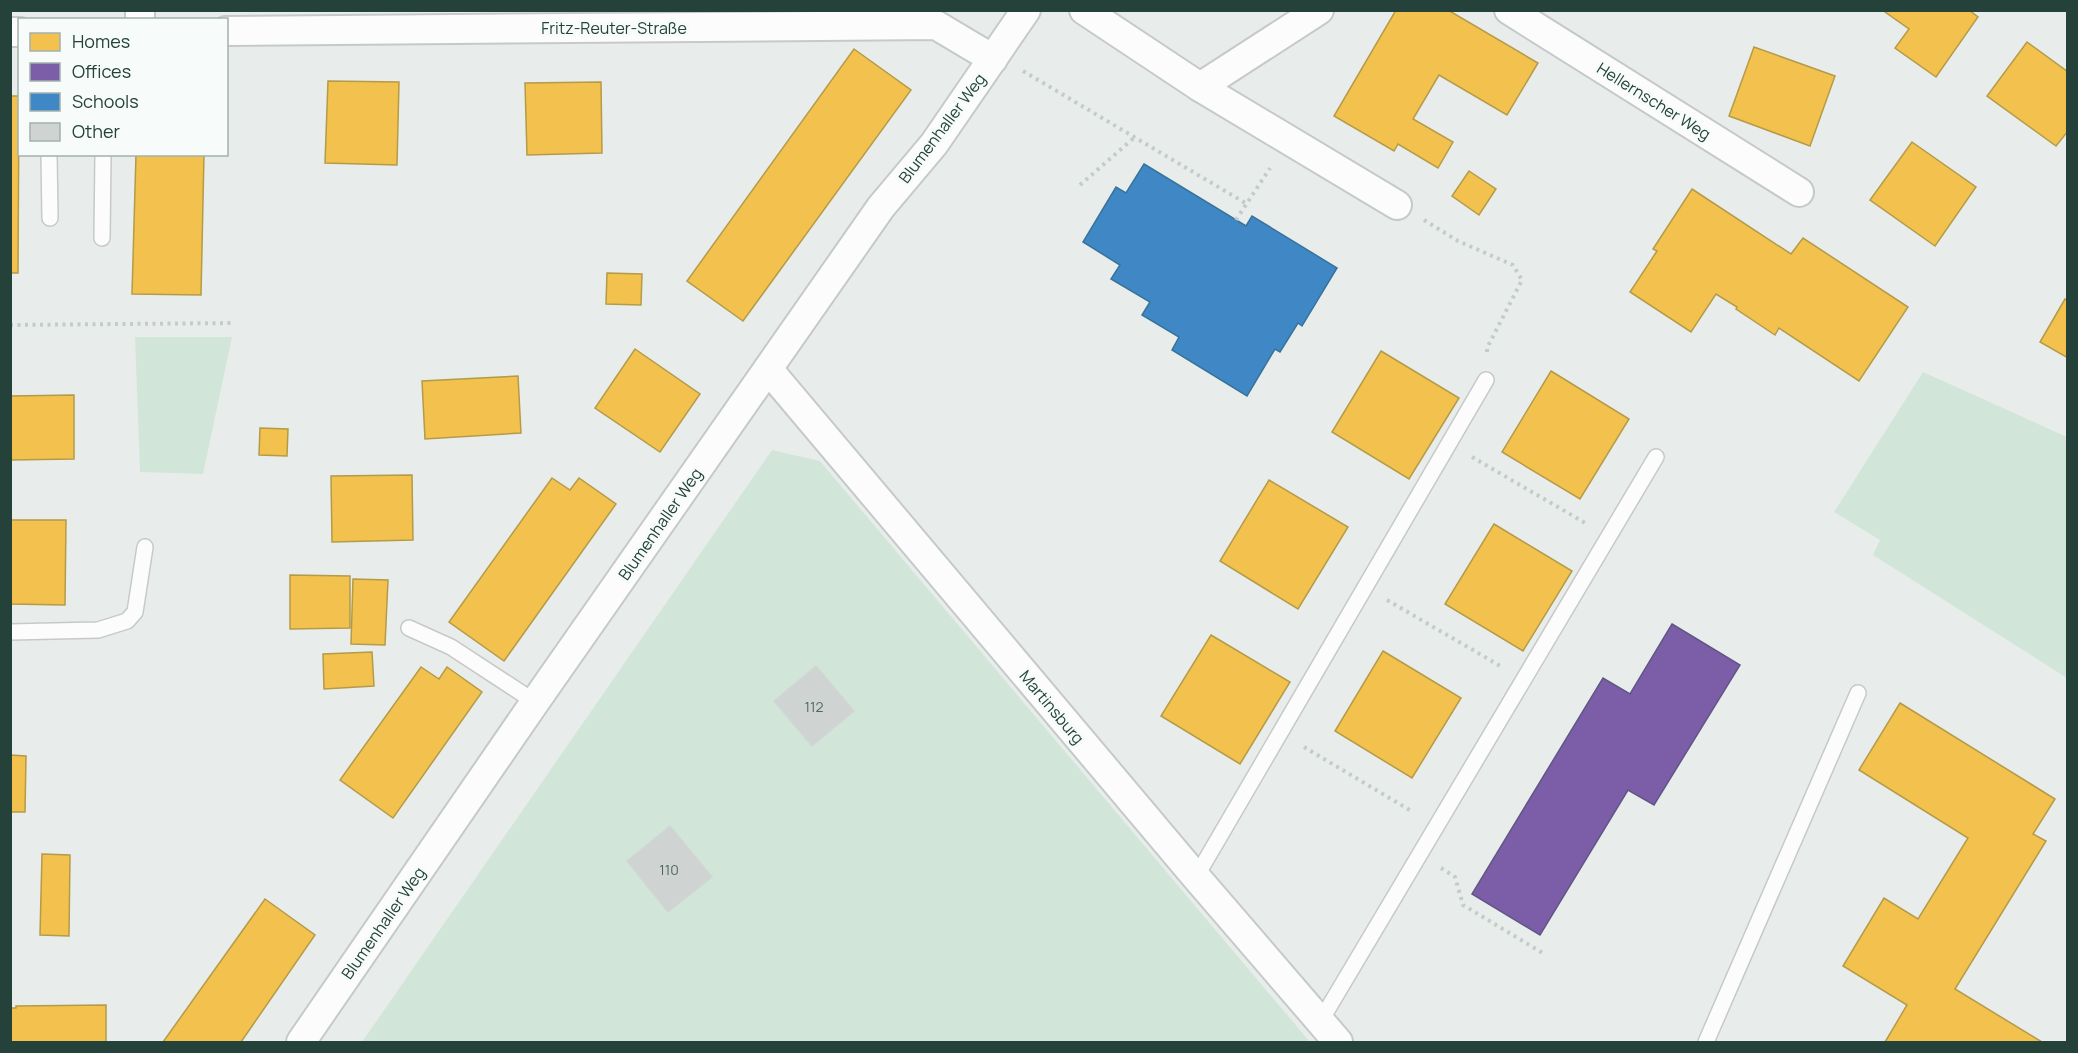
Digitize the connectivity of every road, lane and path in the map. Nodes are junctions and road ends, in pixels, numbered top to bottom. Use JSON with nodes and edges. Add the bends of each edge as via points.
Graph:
{"nodes":[{"id":1,"x":1026,"y":10,"type":"edge"},
{"id":2,"x":1084,"y":10,"type":"edge"},
{"id":3,"x":1319,"y":10,"type":"edge"},
{"id":4,"x":1509,"y":10,"type":"edge"},
{"id":5,"x":228,"y":31,"type":"edge"},
{"id":6,"x":993,"y":59,"type":"junction"},
{"id":7,"x":1200,"y":87,"type":"junction"},
{"id":8,"x":1135,"y":137,"type":"junction"},
{"id":9,"x":1288,"y":139,"type":"junction"},
{"id":10,"x":50,"y":156,"type":"edge"},
{"id":11,"x":103,"y":156,"type":"edge"},
{"id":12,"x":1080,"y":185,"type":"dead end"},
{"id":13,"x":1799,"y":192,"type":"dead end"},
{"id":14,"x":1246,"y":204,"type":"junction"},
{"id":15,"x":1397,"y":205,"type":"joint"},
{"id":16,"x":50,"y":219,"type":"dead end"},
{"id":17,"x":1236,"y":220,"type":"dead end"},
{"id":18,"x":102,"y":238,"type":"dead end"},
{"id":19,"x":235,"y":323,"type":"dead end"},
{"id":20,"x":10,"y":325,"type":"edge"},
{"id":21,"x":1487,"y":348,"type":"dead end"},
{"id":22,"x":768,"y":369,"type":"junction"},
{"id":23,"x":1486,"y":380,"type":"dead end"},
{"id":24,"x":1449,"y":444,"type":"junction"},
{"id":25,"x":1656,"y":457,"type":"dead end"},
{"id":26,"x":1609,"y":537,"type":"junction"},
{"id":27,"x":145,"y":547,"type":"dead end"},
{"id":28,"x":1365,"y":587,"type":"junction"},
{"id":29,"x":409,"y":628,"type":"dead end"},
{"id":30,"x":10,"y":632,"type":"edge"},
{"id":31,"x":1524,"y":680,"type":"junction"},
{"id":32,"x":1858,"y":693,"type":"dead end"},
{"id":33,"x":535,"y":702,"type":"junction"},
{"id":34,"x":1280,"y":732,"type":"junction"},
{"id":35,"x":1437,"y":827,"type":"junction"},
{"id":36,"x":1419,"y":855,"type":"junction"},
{"id":37,"x":1196,"y":877,"type":"junction"},
{"id":38,"x":1546,"y":955,"type":"dead end"},
{"id":39,"x":1329,"y":1032,"type":"edge"},
{"id":40,"x":301,"y":1042,"type":"edge"},
{"id":41,"x":1706,"y":1042,"type":"edge"}],
"edges":[{"from":1,"to":6,"type":"street","name":"Blumenhaller Weg"},
{"from":2,"to":7,"type":"street"},
{"from":3,"to":7,"type":"street"},
{"from":4,"to":13,"type":"street","name":"Hellernscher Weg"},
{"from":5,"to":6,"type":"street","name":"Fritz-Reuter-Straße","via":[[936,25]]},
{"from":6,"to":8,"type":"path","via":[[1026,73]]},
{"from":6,"to":22,"type":"street","name":"Blumenhaller Weg","via":[[934,144],[881,207]]},
{"from":7,"to":9,"type":"street"},
{"from":8,"to":12,"type":"path"},
{"from":8,"to":14,"type":"path"},
{"from":9,"to":14,"type":"path"},
{"from":9,"to":15,"type":"street"},
{"from":10,"to":16,"type":"lane"},
{"from":11,"to":18,"type":"lane"},
{"from":14,"to":17,"type":"path"},
{"from":15,"to":21,"type":"path","via":[[1458,241],[1513,265],[1522,280]]},
{"from":19,"to":20,"type":"path"},
{"from":22,"to":33,"type":"street","name":"Blumenhaller Weg"},
{"from":22,"to":37,"type":"street","name":"Martinsburg"},
{"from":23,"to":24,"type":"lane"},
{"from":24,"to":26,"type":"path"},
{"from":24,"to":28,"type":"lane"},
{"from":25,"to":26,"type":"lane"},
{"from":26,"to":31,"type":"lane"},
{"from":27,"to":30,"type":"lane","via":[[135,612],[127,621],[98,630]]},
{"from":28,"to":31,"type":"path"},
{"from":28,"to":34,"type":"lane"},
{"from":29,"to":33,"type":"lane","via":[[451,647]]},
{"from":31,"to":35,"type":"lane"},
{"from":32,"to":41,"type":"lane"},
{"from":33,"to":40,"type":"street","name":"Blumenhaller Weg"},
{"from":34,"to":35,"type":"path"},
{"from":34,"to":37,"type":"lane"},
{"from":35,"to":36,"type":"lane"},
{"from":36,"to":38,"type":"path","via":[[1455,877],[1463,904]]},
{"from":36,"to":39,"type":"lane"},
{"from":37,"to":39,"type":"street","name":"Martinsburg"}]}
